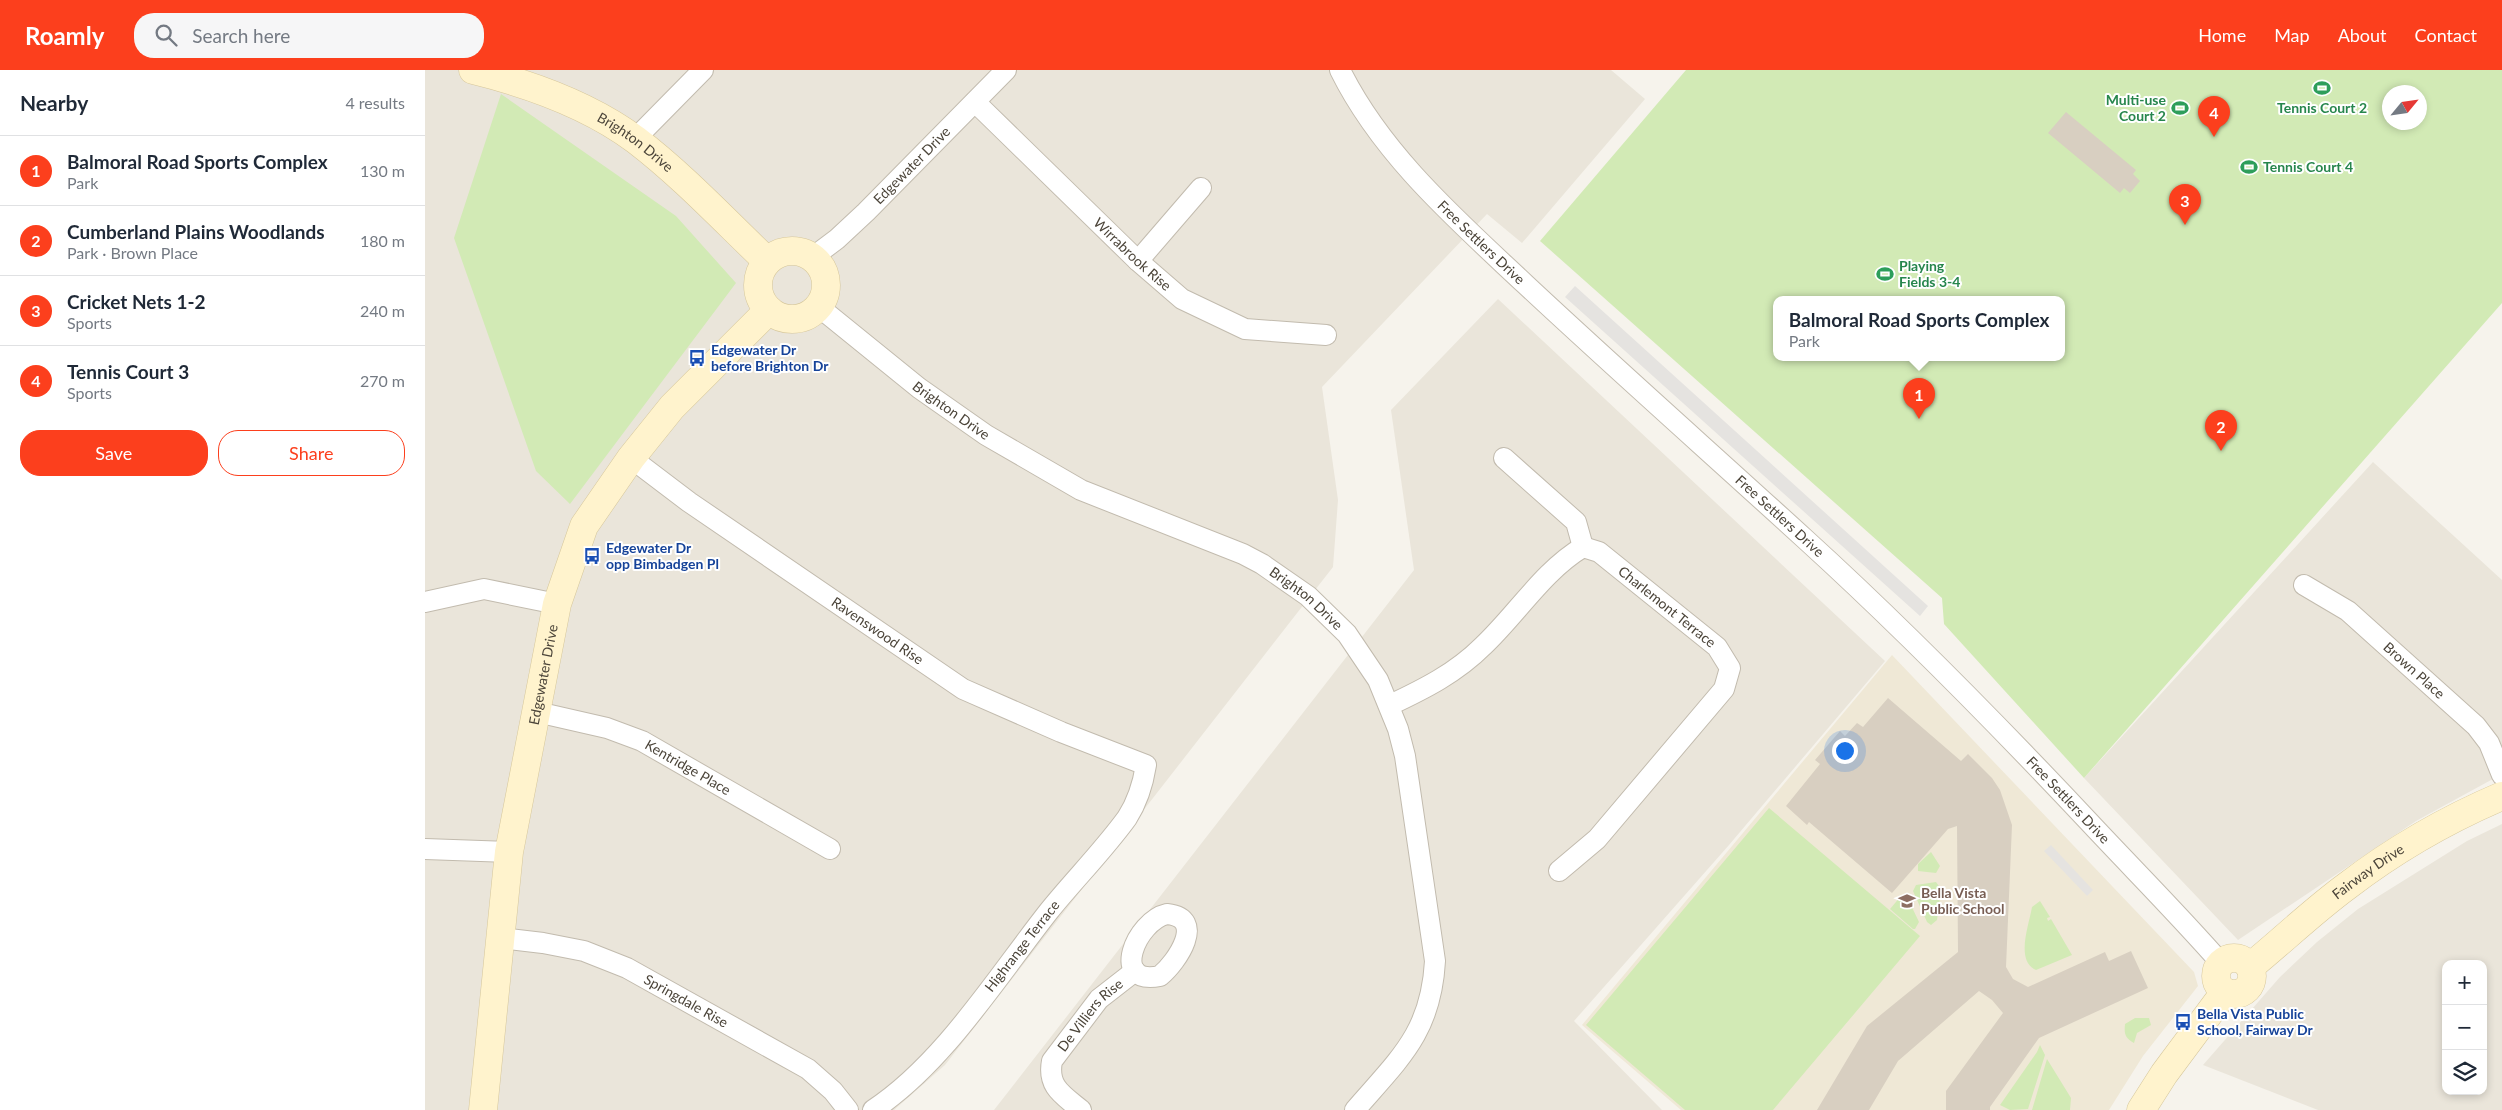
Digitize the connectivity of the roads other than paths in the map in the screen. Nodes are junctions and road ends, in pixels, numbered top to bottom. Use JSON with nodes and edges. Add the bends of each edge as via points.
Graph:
{"nodes":[{"id":1,"x":473,"y":70,"type":"edge"},
{"id":2,"x":703,"y":70,"type":"edge"},
{"id":3,"x":1006,"y":70,"type":"edge"},
{"id":4,"x":1340,"y":70,"type":"edge"},
{"id":5,"x":975,"y":102,"type":"junction"},
{"id":6,"x":635,"y":139,"type":"junction"},
{"id":7,"x":1201,"y":188,"type":"dead end"},
{"id":8,"x":813,"y":257,"type":"junction"},
{"id":9,"x":767,"y":261,"type":"junction"},
{"id":10,"x":1138,"y":261,"type":"junction"},
{"id":11,"x":819,"y":307,"type":"junction"},
{"id":12,"x":769,"y":310,"type":"junction"},
{"id":13,"x":1326,"y":335,"type":"dead end"},
{"id":14,"x":631,"y":458,"type":"junction"},
{"id":15,"x":1504,"y":458,"type":"dead end"},
{"id":16,"x":1583,"y":547,"type":"junction"},
{"id":17,"x":2304,"y":585,"type":"dead end"},
{"id":18,"x":425,"y":602,"type":"edge"},
{"id":19,"x":557,"y":604,"type":"junction"},
{"id":20,"x":1390,"y":705,"type":"junction"},
{"id":21,"x":537,"y":712,"type":"junction"},
{"id":22,"x":1147,"y":765,"type":"joint"},
{"id":23,"x":2502,"y":775,"type":"edge"},
{"id":24,"x":2502,"y":796,"type":"edge"},
{"id":25,"x":425,"y":849,"type":"edge"},
{"id":26,"x":830,"y":849,"type":"dead end"},
{"id":27,"x":509,"y":852,"type":"junction"},
{"id":28,"x":1559,"y":871,"type":"dead end"},
{"id":29,"x":501,"y":938,"type":"junction"},
{"id":30,"x":2221,"y":963,"type":"junction"},
{"id":31,"x":2250,"y":967,"type":"junction"},
{"id":32,"x":1135,"y":971,"type":"dead end"},
{"id":33,"x":2225,"y":992,"type":"junction"},
{"id":34,"x":483,"y":1110,"type":"edge"},
{"id":35,"x":848,"y":1110,"type":"edge"},
{"id":36,"x":873,"y":1110,"type":"edge"},
{"id":37,"x":1081,"y":1110,"type":"edge"},
{"id":38,"x":1355,"y":1110,"type":"edge"},
{"id":39,"x":2141,"y":1110,"type":"edge"}],
"edges":[{"from":1,"to":6,"type":"street","name":"Brighton Drive","via":[[536,88],[573,104]]},
{"from":2,"to":6,"type":"street"},
{"from":3,"to":5,"type":"street","name":"Edgewater Drive"},
{"from":4,"to":30,"type":"street","name":"Free Settlers Drive","via":[[1351,92],[1386,141],[1449,211],[1611,364],[1897,623]]},
{"from":5,"to":8,"type":"street","name":"Edgewater Drive","via":[[866,212]]},
{"from":5,"to":10,"type":"street","name":"Wirrabrook Rise"},
{"from":6,"to":9,"type":"street","name":"Brighton Drive"},
{"from":7,"to":10,"type":"street"},
{"from":8,"to":9,"type":"street","via":[[799,251],[784,251]]},
{"from":8,"to":11,"type":"street","via":[[825,272],[827,281]]},
{"from":9,"to":12,"type":"street","via":[[758,281],[762,302]]},
{"from":10,"to":13,"type":"street","name":"Wirrabrook Rise","via":[[1182,299],[1245,329]]},
{"from":11,"to":12,"type":"street","via":[[804,318],[795,319],[785,319]]},
{"from":11,"to":20,"type":"street","name":"Brighton Drive","via":[[919,388],[986,434],[1073,485],[1243,554],[1285,578],[1347,634],[1378,680]]},
{"from":12,"to":14,"type":"street","name":"Edgewater Drive","via":[[672,407]]},
{"from":14,"to":19,"type":"street","name":"Edgewater Drive","via":[[584,526]]},
{"from":14,"to":22,"type":"street","name":"Ravenswood Rise","via":[[689,502],[963,689]]},
{"from":15,"to":16,"type":"street","via":[[1576,522]]},
{"from":16,"to":20,"type":"street","via":[[1563,559],[1483,646],[1460,666],[1433,685]]},
{"from":16,"to":28,"type":"street","name":"Charlemont Terrace","via":[[1599,552],[1717,647],[1730,668],[1724,689],[1597,840]]},
{"from":17,"to":23,"type":"street","name":"Brown Place","via":[[2348,612],[2476,726],[2489,743]]},
{"from":18,"to":19,"type":"street","via":[[484,589]]},
{"from":19,"to":21,"type":"street","name":"Edgewater Drive"},
{"from":20,"to":38,"type":"street","name":"Brighton Drive","via":[[1405,756],[1435,961],[1433,988],[1427,1014],[1415,1036]]},
{"from":21,"to":26,"type":"street","name":"Kentridge Place","via":[[607,728],[642,741]]},
{"from":21,"to":27,"type":"street","name":"Edgewater Drive"},
{"from":22,"to":36,"type":"street","name":"Highrange Terrace","via":[[1142,791],[1127,817],[941,1049],[891,1098]]},
{"from":24,"to":31,"type":"street","name":"Fairway Drive","via":[[2417,839],[2379,863],[2347,885]]},
{"from":25,"to":27,"type":"street"},
{"from":27,"to":29,"type":"street","name":"Edgewater Drive"},
{"from":29,"to":34,"type":"street","name":"Edgewater Drive"},
{"from":29,"to":35,"type":"street","name":"Springdale Rise","via":[[584,951],[627,968],[808,1069],[833,1091]]},
{"from":30,"to":31,"type":"street","via":[[2235,957]]},
{"from":30,"to":33,"type":"street","via":[[2215,977]]},
{"from":31,"to":33,"type":"street","via":[[2252,978],[2247,989],[2237,994]]},
{"from":32,"to":37,"type":"street","name":"De Villiers Rise","via":[[1099,999],[1051,1061],[1053,1084]]},
{"from":33,"to":39,"type":"street"}]}
